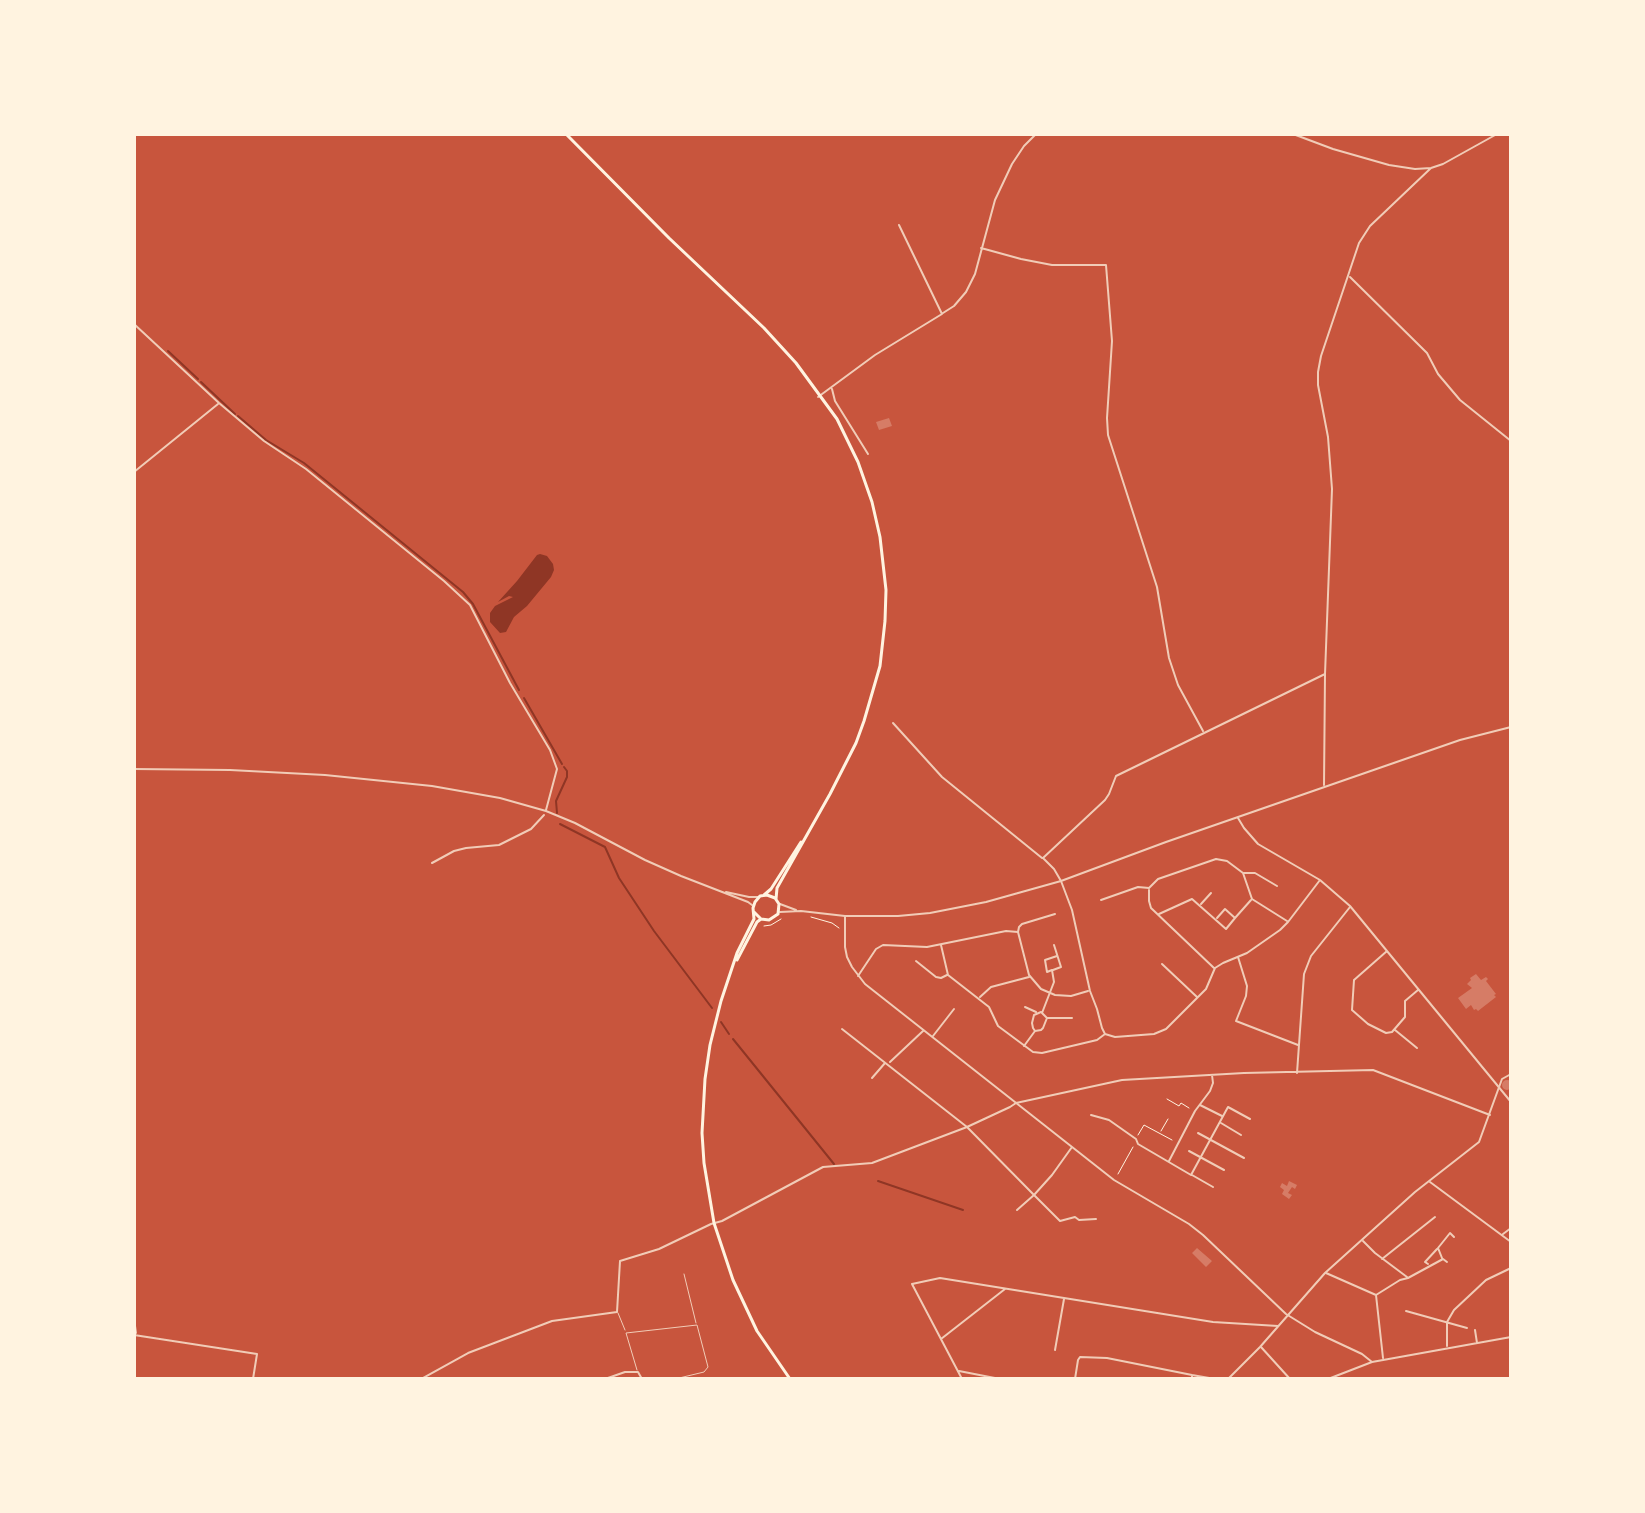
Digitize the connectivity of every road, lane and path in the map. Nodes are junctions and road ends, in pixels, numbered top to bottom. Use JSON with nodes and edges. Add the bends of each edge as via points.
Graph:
{"nodes":[{"id":1,"x":566,"y":134,"type":"edge"},
{"id":2,"x":1036,"y":134,"type":"edge"},
{"id":3,"x":1293,"y":134,"type":"edge"},
{"id":4,"x":1497,"y":134,"type":"edge"},
{"id":5,"x":1431,"y":168,"type":"junction"},
{"id":6,"x":899,"y":225,"type":"dead end"},
{"id":7,"x":981,"y":248,"type":"junction"},
{"id":8,"x":1349,"y":276,"type":"junction"},
{"id":9,"x":942,"y":314,"type":"junction"},
{"id":10,"x":134,"y":324,"type":"edge"},
{"id":11,"x":831,"y":388,"type":"junction"},
{"id":12,"x":820,"y":396,"type":"junction"},
{"id":13,"x":219,"y":403,"type":"junction"},
{"id":14,"x":1511,"y":441,"type":"edge"},
{"id":15,"x":868,"y":454,"type":"dead end"},
{"id":16,"x":134,"y":472,"type":"edge"},
{"id":17,"x":1325,"y":674,"type":"junction"},
{"id":18,"x":893,"y":723,"type":"dead end"},
{"id":19,"x":1511,"y":727,"type":"edge"},
{"id":20,"x":1203,"y":732,"type":"junction"},
{"id":21,"x":134,"y":769,"type":"edge"},
{"id":22,"x":1324,"y":786,"type":"junction"},
{"id":23,"x":545,"y":813,"type":"junction"},
{"id":24,"x":1238,"y":818,"type":"junction"},
{"id":25,"x":807,"y":833,"type":"junction"},
{"id":26,"x":1043,"y":858,"type":"junction"},
{"id":27,"x":432,"y":863,"type":"dead end"},
{"id":28,"x":1243,"y":873,"type":"junction"},
{"id":29,"x":1320,"y":880,"type":"junction"},
{"id":30,"x":1061,"y":881,"type":"junction"},
{"id":31,"x":1277,"y":886,"type":"dead end"},
{"id":32,"x":1149,"y":888,"type":"junction"},
{"id":33,"x":720,"y":891,"type":"junction"},
{"id":34,"x":1211,"y":893,"type":"dead end"},
{"id":35,"x":762,"y":896,"type":"junction"},
{"id":36,"x":1252,"y":899,"type":"junction"},
{"id":37,"x":1101,"y":900,"type":"dead end"},
{"id":38,"x":777,"y":901,"type":"junction"},
{"id":39,"x":1200,"y":904,"type":"junction"},
{"id":40,"x":1350,"y":906,"type":"junction"},
{"id":41,"x":754,"y":910,"type":"junction"},
{"id":42,"x":801,"y":911,"type":"junction"},
{"id":43,"x":779,"y":912,"type":"junction"},
{"id":44,"x":1055,"y":914,"type":"dead end"},
{"id":45,"x":1158,"y":914,"type":"junction"},
{"id":46,"x":807,"y":916,"type":"dead end"},
{"id":47,"x":845,"y":916,"type":"junction"},
{"id":48,"x":1235,"y":918,"type":"junction"},
{"id":49,"x":761,"y":919,"type":"junction"},
{"id":50,"x":1215,"y":919,"type":"junction"},
{"id":51,"x":1288,"y":922,"type":"junction"},
{"id":52,"x":845,"y":930,"type":"junction"},
{"id":53,"x":1018,"y":932,"type":"junction"},
{"id":54,"x":941,"y":945,"type":"junction"},
{"id":55,"x":1054,"y":945,"type":"dead end"},
{"id":56,"x":1388,"y":951,"type":"junction"},
{"id":57,"x":1057,"y":956,"type":"junction"},
{"id":58,"x":1238,"y":957,"type":"junction"},
{"id":59,"x":916,"y":961,"type":"dead end"},
{"id":60,"x":735,"y":963,"type":"junction"},
{"id":61,"x":1162,"y":964,"type":"dead end"},
{"id":62,"x":1215,"y":968,"type":"junction"},
{"id":63,"x":1052,"y":970,"type":"junction"},
{"id":64,"x":948,"y":975,"type":"junction"},
{"id":65,"x":858,"y":976,"type":"junction"},
{"id":66,"x":1030,"y":977,"type":"junction"},
{"id":67,"x":1419,"y":989,"type":"junction"},
{"id":68,"x":1090,"y":991,"type":"junction"},
{"id":69,"x":1050,"y":994,"type":"junction"},
{"id":70,"x":979,"y":998,"type":"junction"},
{"id":71,"x":1198,"y":998,"type":"junction"},
{"id":72,"x":1025,"y":1007,"type":"dead end"},
{"id":73,"x":954,"y":1009,"type":"dead end"},
{"id":74,"x":1040,"y":1013,"type":"junction"},
{"id":75,"x":1047,"y":1018,"type":"junction"},
{"id":76,"x":1072,"y":1018,"type":"dead end"},
{"id":77,"x":842,"y":1029,"type":"dead end"},
{"id":78,"x":1395,"y":1029,"type":"junction"},
{"id":79,"x":924,"y":1030,"type":"junction"},
{"id":80,"x":1035,"y":1031,"type":"junction"},
{"id":81,"x":1105,"y":1034,"type":"junction"},
{"id":82,"x":932,"y":1037,"type":"junction"},
{"id":83,"x":1024,"y":1046,"type":"junction"},
{"id":84,"x":1299,"y":1046,"type":"junction"},
{"id":85,"x":1417,"y":1048,"type":"dead end"},
{"id":86,"x":887,"y":1063,"type":"junction"},
{"id":87,"x":1297,"y":1073,"type":"junction"},
{"id":88,"x":1511,"y":1074,"type":"edge"},
{"id":89,"x":1212,"y":1075,"type":"junction"},
{"id":90,"x":872,"y":1078,"type":"dead end"},
{"id":91,"x":1498,"y":1086,"type":"junction"},
{"id":92,"x":1167,"y":1099,"type":"dead end"},
{"id":93,"x":1511,"y":1102,"type":"edge"},
{"id":94,"x":1016,"y":1103,"type":"junction"},
{"id":95,"x":1200,"y":1105,"type":"junction"},
{"id":96,"x":1195,"y":1111,"type":"junction"},
{"id":97,"x":1091,"y":1115,"type":"dead end"},
{"id":98,"x":1490,"y":1115,"type":"junction"},
{"id":99,"x":1223,"y":1117,"type":"junction"},
{"id":100,"x":1168,"y":1119,"type":"dead end"},
{"id":101,"x":1250,"y":1119,"type":"dead end"},
{"id":102,"x":1220,"y":1122,"type":"junction"},
{"id":103,"x":967,"y":1127,"type":"junction"},
{"id":104,"x":1198,"y":1133,"type":"dead end"},
{"id":105,"x":1160,"y":1134,"type":"junction"},
{"id":106,"x":1241,"y":1135,"type":"dead end"},
{"id":107,"x":1136,"y":1139,"type":"junction"},
{"id":108,"x":1211,"y":1140,"type":"junction"},
{"id":109,"x":1178,"y":1144,"type":"junction"},
{"id":110,"x":1072,"y":1147,"type":"junction"},
{"id":111,"x":1189,"y":1151,"type":"dead end"},
{"id":112,"x":1201,"y":1157,"type":"junction"},
{"id":113,"x":1244,"y":1158,"type":"dead end"},
{"id":114,"x":1169,"y":1162,"type":"junction"},
{"id":115,"x":1224,"y":1170,"type":"dead end"},
{"id":116,"x":1191,"y":1175,"type":"junction"},
{"id":117,"x":1114,"y":1180,"type":"junction"},
{"id":118,"x":1429,"y":1181,"type":"junction"},
{"id":119,"x":1213,"y":1187,"type":"dead end"},
{"id":120,"x":1034,"y":1195,"type":"junction"},
{"id":121,"x":1017,"y":1210,"type":"dead end"},
{"id":122,"x":1435,"y":1217,"type":"dead end"},
{"id":123,"x":1096,"y":1219,"type":"dead end"},
{"id":124,"x":712,"y":1224,"type":"junction"},
{"id":125,"x":1511,"y":1228,"type":"edge"},
{"id":126,"x":1501,"y":1235,"type":"junction"},
{"id":127,"x":1454,"y":1237,"type":"dead end"},
{"id":128,"x":1362,"y":1240,"type":"junction"},
{"id":129,"x":1511,"y":1242,"type":"edge"},
{"id":130,"x":1438,"y":1248,"type":"junction"},
{"id":131,"x":1382,"y":1259,"type":"junction"},
{"id":132,"x":1443,"y":1259,"type":"junction"},
{"id":133,"x":1447,"y":1262,"type":"dead end"},
{"id":134,"x":1429,"y":1265,"type":"junction"},
{"id":135,"x":1511,"y":1268,"type":"edge"},
{"id":136,"x":1325,"y":1273,"type":"junction"},
{"id":137,"x":684,"y":1274,"type":"dead end"},
{"id":138,"x":1408,"y":1278,"type":"junction"},
{"id":139,"x":1006,"y":1288,"type":"junction"},
{"id":140,"x":1376,"y":1295,"type":"junction"},
{"id":141,"x":1064,"y":1298,"type":"junction"},
{"id":142,"x":1406,"y":1311,"type":"dead end"},
{"id":143,"x":617,"y":1312,"type":"junction"},
{"id":144,"x":1288,"y":1316,"type":"junction"},
{"id":145,"x":134,"y":1319,"type":"edge"},
{"id":146,"x":1447,"y":1322,"type":"junction"},
{"id":147,"x":697,"y":1325,"type":"junction"},
{"id":148,"x":1279,"y":1326,"type":"junction"},
{"id":149,"x":1467,"y":1328,"type":"dead end"},
{"id":150,"x":1475,"y":1330,"type":"dead end"},
{"id":151,"x":626,"y":1333,"type":"junction"},
{"id":152,"x":135,"y":1334,"type":"edge"},
{"id":153,"x":1511,"y":1337,"type":"edge"},
{"id":154,"x":941,"y":1339,"type":"junction"},
{"id":155,"x":1477,"y":1343,"type":"junction"},
{"id":156,"x":1260,"y":1347,"type":"junction"},
{"id":157,"x":1447,"y":1348,"type":"junction"},
{"id":158,"x":1055,"y":1350,"type":"dead end"},
{"id":159,"x":1383,"y":1360,"type":"junction"},
{"id":160,"x":1372,"y":1362,"type":"junction"},
{"id":161,"x":958,"y":1371,"type":"junction"},
{"id":162,"x":638,"y":1372,"type":"junction"},
{"id":163,"x":1192,"y":1377,"type":"edge"},
{"id":164,"x":253,"y":1379,"type":"edge"},
{"id":165,"x":421,"y":1379,"type":"edge"},
{"id":166,"x":605,"y":1379,"type":"edge"},
{"id":167,"x":642,"y":1379,"type":"edge"},
{"id":168,"x":675,"y":1379,"type":"edge"},
{"id":169,"x":790,"y":1379,"type":"edge"},
{"id":170,"x":962,"y":1379,"type":"edge"},
{"id":171,"x":1000,"y":1379,"type":"edge"},
{"id":172,"x":1075,"y":1379,"type":"edge"},
{"id":173,"x":1215,"y":1379,"type":"edge"},
{"id":174,"x":1228,"y":1379,"type":"edge"},
{"id":175,"x":1290,"y":1379,"type":"edge"},
{"id":176,"x":1328,"y":1379,"type":"edge"}],
"edges":[{"from":1,"to":12,"type":"main road","via":[[764,328]]},
{"from":2,"to":7,"type":"street","via":[[1005,178]]},
{"from":3,"to":5,"type":"street","via":[[1389,165]]},
{"from":4,"to":5,"type":"street"},
{"from":5,"to":8,"type":"street","via":[[1370,226]]},
{"from":6,"to":9,"type":"street"},
{"from":7,"to":9,"type":"street","via":[[966,292]]},
{"from":7,"to":20,"type":"street","via":[[1052,265],[1106,265],[1112,341],[1108,435],[1157,587],[1169,658]]},
{"from":8,"to":14,"type":"street","via":[[1427,353],[1460,400]]},
{"from":8,"to":17,"type":"street","via":[[1318,372],[1332,489]]},
{"from":9,"to":11,"type":"street"},
{"from":10,"to":13,"type":"street"},
{"from":11,"to":12,"type":"street"},
{"from":11,"to":15,"type":"street"},
{"from":12,"to":25,"type":"main road","via":[[858,462],[876,515],[885,570],[885,621],[880,666],[856,743]]},
{"from":13,"to":16,"type":"street"},
{"from":13,"to":23,"type":"street","via":[[470,605],[557,769]]},
{"from":17,"to":20,"type":"street"},
{"from":17,"to":22,"type":"street"},
{"from":18,"to":26,"type":"street","via":[[942,777]]},
{"from":19,"to":22,"type":"street"},
{"from":20,"to":26,"type":"street","via":[[1116,776],[1105,800]]},
{"from":21,"to":23,"type":"street","via":[[400,782],[468,791]]},
{"from":22,"to":24,"type":"street"},
{"from":23,"to":27,"type":"street","via":[[531,829],[499,845],[454,851]]},
{"from":23,"to":33,"type":"street"},
{"from":24,"to":29,"type":"street","via":[[1258,844]]},
{"from":24,"to":30,"type":"street"},
{"from":25,"to":35,"type":"main road"},
{"from":25,"to":38,"type":"main road","via":[[776,890]]},
{"from":26,"to":30,"type":"street"},
{"from":28,"to":31,"type":"street","via":[[1255,873]]},
{"from":28,"to":32,"type":"street","via":[[1216,859],[1158,879]]},
{"from":28,"to":36,"type":"street"},
{"from":29,"to":40,"type":"street"},
{"from":29,"to":51,"type":"street"},
{"from":30,"to":47,"type":"street","via":[[953,909]]},
{"from":30,"to":68,"type":"street"},
{"from":32,"to":37,"type":"street"},
{"from":32,"to":45,"type":"street","via":[[1151,908]]},
{"from":33,"to":35,"type":"street"},
{"from":33,"to":41,"type":"street","via":[[748,902]]},
{"from":34,"to":39,"type":"street"},
{"from":35,"to":38,"type":"main road"},
{"from":35,"to":41,"type":"main road"},
{"from":36,"to":48,"type":"street"},
{"from":36,"to":51,"type":"street"},
{"from":38,"to":42,"type":"street"},
{"from":38,"to":43,"type":"main road"},
{"from":39,"to":45,"type":"street","via":[[1192,899]]},
{"from":39,"to":50,"type":"street"},
{"from":40,"to":56,"type":"street"},
{"from":40,"to":84,"type":"street","via":[[1311,956],[1304,974]]},
{"from":41,"to":49,"type":"main road"},
{"from":41,"to":60,"type":"main road"},
{"from":42,"to":43,"type":"street"},
{"from":42,"to":47,"type":"street"},
{"from":43,"to":49,"type":"main road"},
{"from":44,"to":53,"type":"street","via":[[1022,924]]},
{"from":45,"to":62,"type":"street"},
{"from":46,"to":52,"type":"path"},
{"from":47,"to":52,"type":"street"},
{"from":48,"to":50,"type":"street","via":[[1225,909]]},
{"from":48,"to":50,"type":"street","via":[[1226,929]]},
{"from":49,"to":60,"type":"main road"},
{"from":51,"to":58,"type":"street"},
{"from":52,"to":65,"type":"street","via":[[847,957]]},
{"from":53,"to":54,"type":"street"},
{"from":53,"to":66,"type":"street"},
{"from":54,"to":64,"type":"street"},
{"from":54,"to":65,"type":"street","via":[[880,946]]},
{"from":55,"to":57,"type":"street"},
{"from":56,"to":67,"type":"street"},
{"from":56,"to":78,"type":"street","via":[[1354,980],[1352,1010],[1386,1033]]},
{"from":57,"to":63,"type":"street","via":[[1061,967]]},
{"from":57,"to":63,"type":"street","via":[[1045,960],[1047,972]]},
{"from":58,"to":62,"type":"street"},
{"from":58,"to":84,"type":"street","via":[[1247,986],[1236,1021]]},
{"from":59,"to":64,"type":"street","via":[[936,977]]},
{"from":60,"to":124,"type":"main road","via":[[715,1022],[704,1091],[702,1133]]},
{"from":61,"to":71,"type":"street"},
{"from":62,"to":71,"type":"street"},
{"from":63,"to":69,"type":"street"},
{"from":64,"to":70,"type":"street"},
{"from":65,"to":79,"type":"street"},
{"from":66,"to":69,"type":"street"},
{"from":66,"to":70,"type":"street","via":[[991,987]]},
{"from":67,"to":78,"type":"street","via":[[1405,1001],[1405,1017]]},
{"from":67,"to":91,"type":"street"},
{"from":68,"to":69,"type":"street"},
{"from":68,"to":81,"type":"street"},
{"from":69,"to":74,"type":"street"},
{"from":70,"to":83,"type":"street","via":[[998,1026]]},
{"from":71,"to":81,"type":"street","via":[[1161,1033]]},
{"from":72,"to":74,"type":"street"},
{"from":73,"to":82,"type":"street"},
{"from":74,"to":75,"type":"street"},
{"from":74,"to":80,"type":"street","via":[[1034,1015]]},
{"from":75,"to":76,"type":"street"},
{"from":75,"to":80,"type":"street"},
{"from":77,"to":86,"type":"street"},
{"from":78,"to":85,"type":"street"},
{"from":79,"to":82,"type":"street"},
{"from":79,"to":86,"type":"street"},
{"from":80,"to":83,"type":"street"},
{"from":81,"to":83,"type":"street","via":[[1042,1053]]},
{"from":82,"to":94,"type":"street"},
{"from":84,"to":87,"type":"street"},
{"from":86,"to":90,"type":"street"},
{"from":86,"to":103,"type":"street"},
{"from":87,"to":89,"type":"street"},
{"from":87,"to":98,"type":"street","via":[[1373,1070]]},
{"from":88,"to":91,"type":"street"},
{"from":89,"to":94,"type":"street","via":[[1122,1080]]},
{"from":89,"to":95,"type":"street"},
{"from":91,"to":93,"type":"street"},
{"from":91,"to":98,"type":"street"},
{"from":92,"to":96,"type":"path"},
{"from":94,"to":103,"type":"street"},
{"from":94,"to":110,"type":"street"},
{"from":95,"to":96,"type":"street"},
{"from":95,"to":99,"type":"street"},
{"from":96,"to":109,"type":"street"},
{"from":97,"to":107,"type":"street","via":[[1109,1120]]},
{"from":98,"to":118,"type":"street","via":[[1479,1142]]},
{"from":99,"to":101,"type":"street","via":[[1228,1107]]},
{"from":99,"to":102,"type":"street"},
{"from":100,"to":105,"type":"path"},
{"from":102,"to":106,"type":"street"},
{"from":102,"to":108,"type":"street"},
{"from":103,"to":120,"type":"street"},
{"from":103,"to":124,"type":"street","via":[[872,1163],[823,1167]]},
{"from":104,"to":108,"type":"street"},
{"from":105,"to":107,"type":"path","via":[[1144,1125]]},
{"from":105,"to":109,"type":"path"},
{"from":107,"to":114,"type":"street"},
{"from":107,"to":117,"type":"path"},
{"from":108,"to":112,"type":"street"},
{"from":108,"to":113,"type":"street"},
{"from":109,"to":114,"type":"street"},
{"from":110,"to":117,"type":"street"},
{"from":110,"to":120,"type":"street"},
{"from":111,"to":112,"type":"street"},
{"from":112,"to":115,"type":"street"},
{"from":112,"to":116,"type":"street"},
{"from":114,"to":116,"type":"street"},
{"from":116,"to":119,"type":"street"},
{"from":117,"to":144,"type":"street","via":[[1189,1224]]},
{"from":118,"to":126,"type":"street"},
{"from":118,"to":128,"type":"street"},
{"from":120,"to":121,"type":"street"},
{"from":120,"to":123,"type":"street","via":[[1060,1221]]},
{"from":122,"to":131,"type":"street"},
{"from":124,"to":143,"type":"street","via":[[620,1261]]},
{"from":124,"to":169,"type":"main road","via":[[744,1306]]},
{"from":125,"to":126,"type":"street"},
{"from":126,"to":129,"type":"street"},
{"from":127,"to":130,"type":"street","via":[[1450,1233]]},
{"from":128,"to":131,"type":"street"},
{"from":128,"to":136,"type":"street"},
{"from":130,"to":132,"type":"street"},
{"from":130,"to":134,"type":"street","via":[[1425,1262]]},
{"from":131,"to":138,"type":"street"},
{"from":132,"to":133,"type":"street"},
{"from":132,"to":134,"type":"street"},
{"from":134,"to":138,"type":"street"},
{"from":135,"to":146,"type":"street","via":[[1486,1280]]},
{"from":136,"to":140,"type":"street"},
{"from":136,"to":144,"type":"street"},
{"from":137,"to":147,"type":"lane"},
{"from":138,"to":140,"type":"street"},
{"from":139,"to":141,"type":"street"},
{"from":139,"to":154,"type":"street"},
{"from":139,"to":154,"type":"street","via":[[940,1278],[912,1284]]},
{"from":140,"to":159,"type":"street"},
{"from":141,"to":148,"type":"street","via":[[1213,1322]]},
{"from":141,"to":158,"type":"street"},
{"from":142,"to":146,"type":"street"},
{"from":143,"to":151,"type":"lane"},
{"from":143,"to":165,"type":"street","via":[[552,1321],[468,1353]]},
{"from":144,"to":148,"type":"street"},
{"from":144,"to":160,"type":"street"},
{"from":145,"to":152,"type":"street"},
{"from":146,"to":149,"type":"street"},
{"from":146,"to":157,"type":"street"},
{"from":147,"to":151,"type":"lane"},
{"from":147,"to":168,"type":"lane","via":[[708,1367]]},
{"from":148,"to":156,"type":"street"},
{"from":150,"to":155,"type":"street"},
{"from":151,"to":162,"type":"lane"},
{"from":152,"to":164,"type":"street","via":[[257,1354]]},
{"from":153,"to":155,"type":"street"},
{"from":154,"to":161,"type":"street"},
{"from":155,"to":157,"type":"street"},
{"from":156,"to":174,"type":"street"},
{"from":156,"to":175,"type":"street"},
{"from":157,"to":159,"type":"street"},
{"from":159,"to":160,"type":"street"},
{"from":160,"to":176,"type":"street"},
{"from":161,"to":170,"type":"street"},
{"from":161,"to":171,"type":"street"},
{"from":162,"to":166,"type":"street"},
{"from":162,"to":167,"type":"street"},
{"from":163,"to":172,"type":"street","via":[[1080,1357]]},
{"from":163,"to":173,"type":"street"}]}
